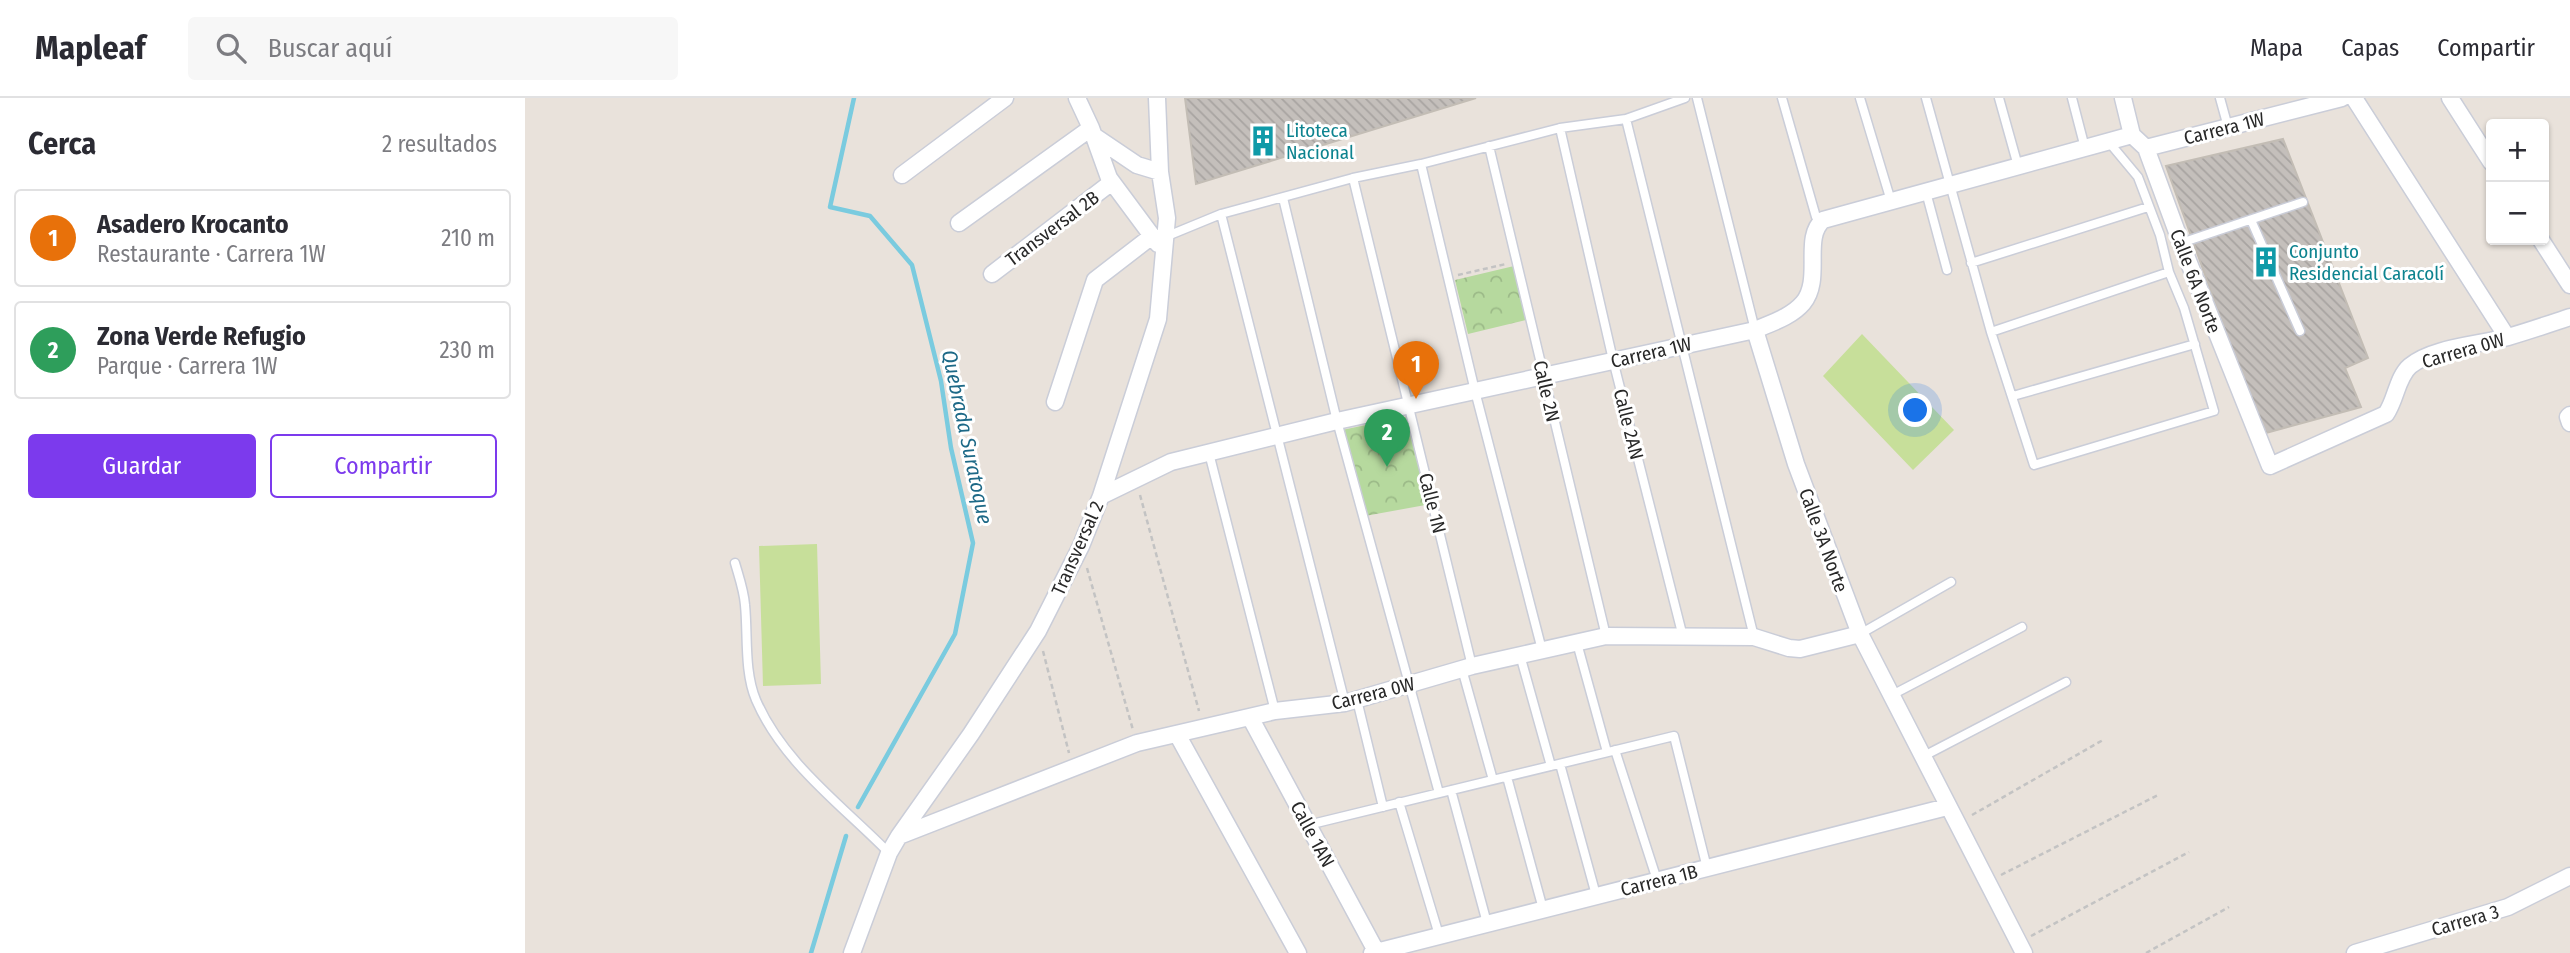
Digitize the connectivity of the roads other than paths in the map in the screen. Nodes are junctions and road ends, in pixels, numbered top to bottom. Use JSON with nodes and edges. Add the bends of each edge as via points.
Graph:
{"nodes":[{"id":1,"x":1005,"y":98,"type":"edge"},
{"id":2,"x":1077,"y":98,"type":"edge"},
{"id":3,"x":1157,"y":98,"type":"edge"},
{"id":4,"x":1685,"y":98,"type":"edge"},
{"id":5,"x":1697,"y":98,"type":"edge"},
{"id":6,"x":1782,"y":98,"type":"edge"},
{"id":7,"x":1860,"y":98,"type":"edge"},
{"id":8,"x":1926,"y":98,"type":"edge"},
{"id":9,"x":1999,"y":98,"type":"edge"},
{"id":10,"x":2072,"y":98,"type":"edge"},
{"id":11,"x":2123,"y":98,"type":"edge"},
{"id":12,"x":2220,"y":98,"type":"edge"},
{"id":13,"x":2342,"y":98,"type":"edge"},
{"id":14,"x":2354,"y":98,"type":"edge"},
{"id":15,"x":2450,"y":98,"type":"edge"},
{"id":16,"x":2295,"y":104,"type":"edge"},
{"id":17,"x":1626,"y":119,"type":"junction"},
{"id":18,"x":2228,"y":127,"type":"junction"},
{"id":19,"x":1560,"y":128,"type":"junction"},
{"id":20,"x":1092,"y":132,"type":"junction"},
{"id":21,"x":2133,"y":135,"type":"junction"},
{"id":22,"x":2108,"y":141,"type":"junction"},
{"id":23,"x":1489,"y":146,"type":"junction"},
{"id":24,"x":2085,"y":148,"type":"junction"},
{"id":25,"x":2146,"y":148,"type":"junction"},
{"id":26,"x":2486,"y":154,"type":"edge"},
{"id":27,"x":1421,"y":164,"type":"junction"},
{"id":28,"x":2018,"y":166,"type":"junction"},
{"id":29,"x":1160,"y":172,"type":"junction"},
{"id":30,"x":902,"y":175,"type":"dead end"},
{"id":31,"x":1353,"y":178,"type":"junction"},
{"id":32,"x":1112,"y":183,"type":"junction"},
{"id":33,"x":1949,"y":186,"type":"junction"},
{"id":34,"x":1926,"y":192,"type":"junction"},
{"id":35,"x":1283,"y":198,"type":"junction"},
{"id":36,"x":1891,"y":201,"type":"junction"},
{"id":37,"x":2303,"y":202,"type":"dead end"},
{"id":38,"x":2148,"y":207,"type":"junction"},
{"id":39,"x":1221,"y":214,"type":"junction"},
{"id":40,"x":1823,"y":220,"type":"junction"},
{"id":41,"x":2251,"y":220,"type":"junction"},
{"id":42,"x":959,"y":223,"type":"dead end"},
{"id":43,"x":1160,"y":241,"type":"junction"},
{"id":44,"x":2181,"y":243,"type":"junction"},
{"id":45,"x":2544,"y":245,"type":"edge"},
{"id":46,"x":1971,"y":263,"type":"junction"},
{"id":47,"x":1947,"y":270,"type":"dead end"},
{"id":48,"x":2169,"y":272,"type":"junction"},
{"id":49,"x":992,"y":274,"type":"dead end"},
{"id":50,"x":2570,"y":285,"type":"edge"},
{"id":51,"x":2570,"y":317,"type":"edge"},
{"id":52,"x":1755,"y":330,"type":"junction"},
{"id":53,"x":2299,"y":331,"type":"dead end"},
{"id":54,"x":1991,"y":332,"type":"junction"},
{"id":55,"x":2507,"y":337,"type":"junction"},
{"id":56,"x":1681,"y":344,"type":"junction"},
{"id":57,"x":2195,"y":344,"type":"junction"},
{"id":58,"x":1613,"y":360,"type":"junction"},
{"id":59,"x":1543,"y":375,"type":"junction"},
{"id":60,"x":1475,"y":391,"type":"junction"},
{"id":61,"x":2013,"y":396,"type":"junction"},
{"id":62,"x":1055,"y":402,"type":"dead end"},
{"id":63,"x":1410,"y":407,"type":"junction"},
{"id":64,"x":1337,"y":421,"type":"junction"},
{"id":65,"x":1277,"y":436,"type":"junction"},
{"id":66,"x":1209,"y":453,"type":"junction"},
{"id":67,"x":2270,"y":466,"type":"joint"},
{"id":68,"x":1101,"y":496,"type":"junction"},
{"id":69,"x":735,"y":563,"type":"dead end"},
{"id":70,"x":1951,"y":583,"type":"dead end"},
{"id":71,"x":2022,"y":627,"type":"dead end"},
{"id":72,"x":1860,"y":634,"type":"junction"},
{"id":73,"x":1606,"y":636,"type":"junction"},
{"id":74,"x":1683,"y":637,"type":"junction"},
{"id":75,"x":1754,"y":637,"type":"junction"},
{"id":76,"x":1577,"y":643,"type":"junction"},
{"id":77,"x":1542,"y":650,"type":"junction"},
{"id":78,"x":1520,"y":655,"type":"junction"},
{"id":79,"x":1467,"y":667,"type":"junction"},
{"id":80,"x":2066,"y":682,"type":"dead end"},
{"id":81,"x":1410,"y":685,"type":"junction"},
{"id":82,"x":1890,"y":696,"type":"junction"},
{"id":83,"x":1351,"y":701,"type":"junction"},
{"id":84,"x":1275,"y":711,"type":"junction"},
{"id":85,"x":1250,"y":717,"type":"junction"},
{"id":86,"x":1177,"y":734,"type":"junction"},
{"id":87,"x":1611,"y":751,"type":"junction"},
{"id":88,"x":1922,"y":757,"type":"junction"},
{"id":89,"x":1560,"y":764,"type":"junction"},
{"id":90,"x":1551,"y":766,"type":"junction"},
{"id":91,"x":1507,"y":777,"type":"junction"},
{"id":92,"x":1493,"y":780,"type":"junction"},
{"id":93,"x":1451,"y":790,"type":"junction"},
{"id":94,"x":1439,"y":793,"type":"junction"},
{"id":95,"x":1399,"y":803,"type":"junction"},
{"id":96,"x":1383,"y":807,"type":"junction"},
{"id":97,"x":1947,"y":807,"type":"junction"},
{"id":98,"x":1308,"y":825,"type":"junction"},
{"id":99,"x":899,"y":836,"type":"junction"},
{"id":100,"x":889,"y":853,"type":"junction"},
{"id":101,"x":1707,"y":868,"type":"junction"},
{"id":102,"x":2570,"y":876,"type":"edge"},
{"id":103,"x":1657,"y":880,"type":"junction"},
{"id":104,"x":1596,"y":895,"type":"junction"},
{"id":105,"x":1543,"y":909,"type":"junction"},
{"id":106,"x":1487,"y":923,"type":"junction"},
{"id":107,"x":1439,"y":935,"type":"junction"},
{"id":108,"x":2022,"y":948,"type":"edge"},
{"id":109,"x":1374,"y":952,"type":"edge"},
{"id":110,"x":852,"y":953,"type":"edge"},
{"id":111,"x":1298,"y":953,"type":"edge"},
{"id":112,"x":2355,"y":953,"type":"edge"}],
"edges":[{"from":1,"to":30,"type":"street"},
{"from":2,"to":20,"type":"street"},
{"from":3,"to":29,"type":"street","name":"Transversal 2"},
{"from":4,"to":17,"type":"lane"},
{"from":5,"to":52,"type":"lane","name":"Calle 3A Norte"},
{"from":6,"to":40,"type":"lane","via":[[1816,217]]},
{"from":7,"to":36,"type":"lane"},
{"from":8,"to":33,"type":"lane"},
{"from":9,"to":28,"type":"lane"},
{"from":10,"to":24,"type":"lane"},
{"from":11,"to":21,"type":"street","name":"Calle 6A Norte"},
{"from":12,"to":18,"type":"lane"},
{"from":13,"to":16,"type":"street","name":"Carrera 1W"},
{"from":14,"to":55,"type":"street"},
{"from":15,"to":26,"type":"street"},
{"from":16,"to":18,"type":"street","name":"Carrera 1W"},
{"from":17,"to":19,"type":"lane"},
{"from":17,"to":56,"type":"lane"},
{"from":18,"to":25,"type":"street","name":"Carrera 1W"},
{"from":19,"to":23,"type":"lane"},
{"from":19,"to":58,"type":"lane","name":"Calle 2AN"},
{"from":20,"to":29,"type":"street","via":[[1137,164]]},
{"from":20,"to":32,"type":"street"},
{"from":20,"to":42,"type":"street"},
{"from":21,"to":22,"type":"street"},
{"from":21,"to":25,"type":"street","name":"Calle 6A Norte"},
{"from":22,"to":24,"type":"street"},
{"from":22,"to":38,"type":"lane","via":[[2138,177]]},
{"from":23,"to":27,"type":"lane"},
{"from":23,"to":59,"type":"lane","name":"Calle 2N"},
{"from":24,"to":28,"type":"street"},
{"from":25,"to":44,"type":"street","name":"Calle 6A Norte"},
{"from":27,"to":31,"type":"lane"},
{"from":27,"to":60,"type":"lane"},
{"from":28,"to":33,"type":"street"},
{"from":29,"to":43,"type":"street","name":"Transversal 2","via":[[1167,218]]},
{"from":31,"to":35,"type":"lane"},
{"from":31,"to":63,"type":"lane","name":"Calle 1N"},
{"from":32,"to":43,"type":"street"},
{"from":32,"to":49,"type":"street","name":"Transversal 2B"},
{"from":33,"to":34,"type":"street"},
{"from":33,"to":46,"type":"lane"},
{"from":34,"to":36,"type":"street"},
{"from":34,"to":47,"type":"lane"},
{"from":35,"to":39,"type":"lane"},
{"from":35,"to":64,"type":"lane"},
{"from":36,"to":40,"type":"street"},
{"from":37,"to":41,"type":"lane"},
{"from":38,"to":46,"type":"lane"},
{"from":38,"to":48,"type":"lane"},
{"from":39,"to":43,"type":"lane"},
{"from":39,"to":65,"type":"lane"},
{"from":40,"to":52,"type":"street","name":"Carrera 1W","via":[[1814,234],[1812,281],[1805,300]]},
{"from":41,"to":44,"type":"lane"},
{"from":41,"to":53,"type":"lane"},
{"from":43,"to":62,"type":"street","via":[[1095,280]]},
{"from":43,"to":68,"type":"street","name":"Transversal 2","via":[[1158,319]]},
{"from":44,"to":67,"type":"street","name":"Calle 6A Norte"},
{"from":45,"to":50,"type":"street"},
{"from":46,"to":54,"type":"lane"},
{"from":48,"to":54,"type":"lane"},
{"from":48,"to":57,"type":"lane"},
{"from":51,"to":55,"type":"street","name":"Carrera 0W"},
{"from":52,"to":56,"type":"street","name":"Carrera 1W"},
{"from":52,"to":72,"type":"street","name":"Calle 3A Norte","via":[[1796,464]]},
{"from":54,"to":61,"type":"lane"},
{"from":55,"to":67,"type":"street","name":"Carrera 0W","via":[[2428,356],[2409,367],[2386,414]]},
{"from":56,"to":58,"type":"street","name":"Carrera 1W"},
{"from":56,"to":75,"type":"lane"},
{"from":57,"to":61,"type":"lane"},
{"from":57,"to":61,"type":"lane","via":[[2214,411],[2035,465]]},
{"from":58,"to":59,"type":"street","name":"Carrera 1W"},
{"from":58,"to":74,"type":"lane","name":"Calle 2AN"},
{"from":59,"to":60,"type":"street","name":"Carrera 1W"},
{"from":59,"to":73,"type":"lane","name":"Calle 2N"},
{"from":60,"to":63,"type":"street","name":"Carrera 1W"},
{"from":60,"to":77,"type":"lane"},
{"from":63,"to":64,"type":"street","name":"Carrera 1W"},
{"from":63,"to":79,"type":"lane","name":"Calle 1N"},
{"from":64,"to":65,"type":"street","name":"Carrera 1W"},
{"from":64,"to":81,"type":"lane"},
{"from":65,"to":66,"type":"street","name":"Carrera 1W"},
{"from":65,"to":83,"type":"lane"},
{"from":66,"to":68,"type":"street","name":"Carrera 1W","via":[[1171,462]]},
{"from":66,"to":84,"type":"lane"},
{"from":68,"to":99,"type":"street","name":"Transversal 2","via":[[1038,631]]},
{"from":69,"to":100,"type":"lane","via":[[745,601],[748,662],[756,699],[801,768]]},
{"from":70,"to":72,"type":"lane"},
{"from":71,"to":82,"type":"lane"},
{"from":72,"to":75,"type":"street","name":"Carrera 0W","via":[[1800,649]]},
{"from":72,"to":82,"type":"street","name":"Calle 3A Norte"},
{"from":73,"to":74,"type":"street","name":"Carrera 0W"},
{"from":73,"to":76,"type":"street","name":"Carrera 0W"},
{"from":74,"to":75,"type":"street","name":"Carrera 0W"},
{"from":76,"to":77,"type":"street","name":"Carrera 0W"},
{"from":76,"to":87,"type":"lane"},
{"from":77,"to":78,"type":"street","name":"Carrera 0W"},
{"from":78,"to":79,"type":"street","name":"Carrera 0W"},
{"from":78,"to":90,"type":"lane"},
{"from":79,"to":81,"type":"street","name":"Carrera 0W"},
{"from":79,"to":92,"type":"lane","name":"Calle 1N"},
{"from":80,"to":88,"type":"lane"},
{"from":81,"to":83,"type":"street","name":"Carrera 0W"},
{"from":81,"to":94,"type":"lane"},
{"from":82,"to":88,"type":"street","name":"Calle 3A Norte"},
{"from":83,"to":84,"type":"street","name":"Carrera 0W"},
{"from":83,"to":96,"type":"lane"},
{"from":84,"to":85,"type":"street","name":"Carrera 0W"},
{"from":85,"to":86,"type":"street","name":"Carrera 0W"},
{"from":85,"to":98,"type":"street","name":"Calle 1AN"},
{"from":86,"to":99,"type":"street","name":"Carrera 0W","via":[[1073,766]]},
{"from":86,"to":111,"type":"street"},
{"from":87,"to":89,"type":"lane"},
{"from":87,"to":101,"type":"lane","via":[[1674,736]]},
{"from":87,"to":103,"type":"lane"},
{"from":88,"to":97,"type":"street","name":"Calle 3A Norte"},
{"from":89,"to":90,"type":"lane"},
{"from":89,"to":104,"type":"lane"},
{"from":90,"to":91,"type":"lane"},
{"from":91,"to":92,"type":"lane"},
{"from":91,"to":105,"type":"lane"},
{"from":92,"to":93,"type":"lane"},
{"from":93,"to":94,"type":"lane"},
{"from":93,"to":106,"type":"lane"},
{"from":94,"to":95,"type":"lane"},
{"from":95,"to":96,"type":"lane"},
{"from":95,"to":107,"type":"lane"},
{"from":96,"to":98,"type":"lane"},
{"from":97,"to":101,"type":"street","name":"Carrera 1B"},
{"from":97,"to":108,"type":"street","name":"Calle 3A Norte"},
{"from":98,"to":109,"type":"street","name":"Calle 1AN"},
{"from":99,"to":100,"type":"street","name":"Transversal 2"},
{"from":100,"to":110,"type":"street","name":"Transversal 2"},
{"from":101,"to":103,"type":"street","name":"Carrera 1B"},
{"from":102,"to":112,"type":"street","name":"Carrera 3","via":[[2508,907]]},
{"from":103,"to":104,"type":"street","name":"Carrera 1B"},
{"from":104,"to":105,"type":"street","name":"Carrera 1B"},
{"from":105,"to":106,"type":"street","name":"Carrera 1B"},
{"from":106,"to":107,"type":"street","name":"Carrera 1B"},
{"from":107,"to":109,"type":"street","name":"Carrera 1B"}]}
